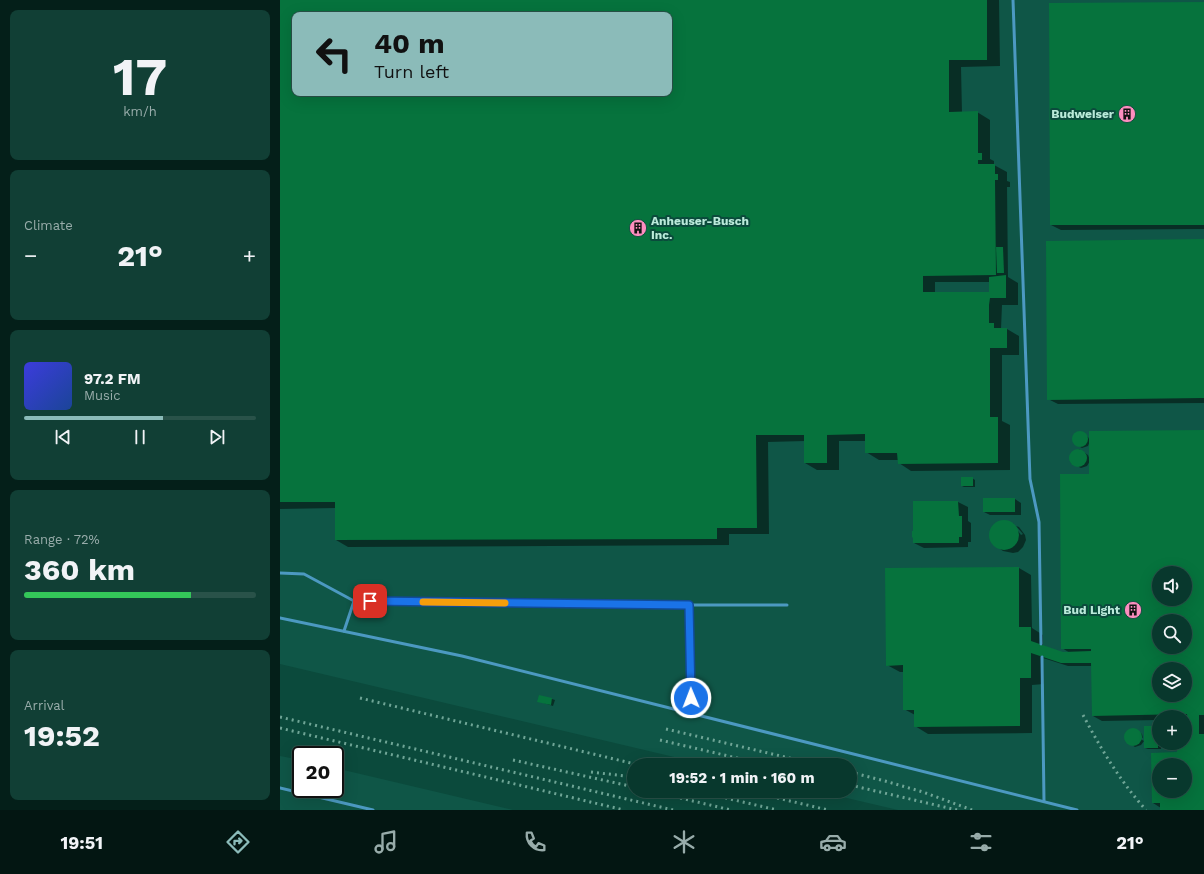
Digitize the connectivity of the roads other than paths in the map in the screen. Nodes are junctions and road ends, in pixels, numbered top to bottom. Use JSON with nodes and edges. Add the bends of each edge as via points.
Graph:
{"nodes":[{"id":1,"x":1013,"y":0,"type":"edge"},
{"id":2,"x":280,"y":573,"type":"edge"},
{"id":3,"x":354,"y":601,"type":"junction"},
{"id":4,"x":787,"y":604,"type":"dead end"},
{"id":5,"x":689,"y":605,"type":"junction"},
{"id":6,"x":280,"y":618,"type":"edge"},
{"id":7,"x":344,"y":631,"type":"junction"},
{"id":8,"x":1042,"y":644,"type":"dead end"},
{"id":9,"x":1042,"y":657,"type":"dead end"},
{"id":10,"x":691,"y":713,"type":"junction"},
{"id":11,"x":280,"y":788,"type":"edge"},
{"id":12,"x":1044,"y":801,"type":"junction"},
{"id":13,"x":373,"y":810,"type":"edge"},
{"id":14,"x":1077,"y":810,"type":"edge"}],
"edges":[{"from":1,"to":8,"type":"lane","via":[[1030,479],[1039,522]]},
{"from":2,"to":3,"type":"lane","via":[[304,574]]},
{"from":3,"to":5,"type":"lane"},
{"from":3,"to":7,"type":"lane"},
{"from":4,"to":5,"type":"lane"},
{"from":5,"to":10,"type":"lane"},
{"from":6,"to":7,"type":"lane"},
{"from":7,"to":10,"type":"lane","via":[[462,656]]},
{"from":9,"to":12,"type":"lane"},
{"from":10,"to":12,"type":"lane"},
{"from":11,"to":13,"type":"lane"},
{"from":12,"to":14,"type":"lane"}]}
